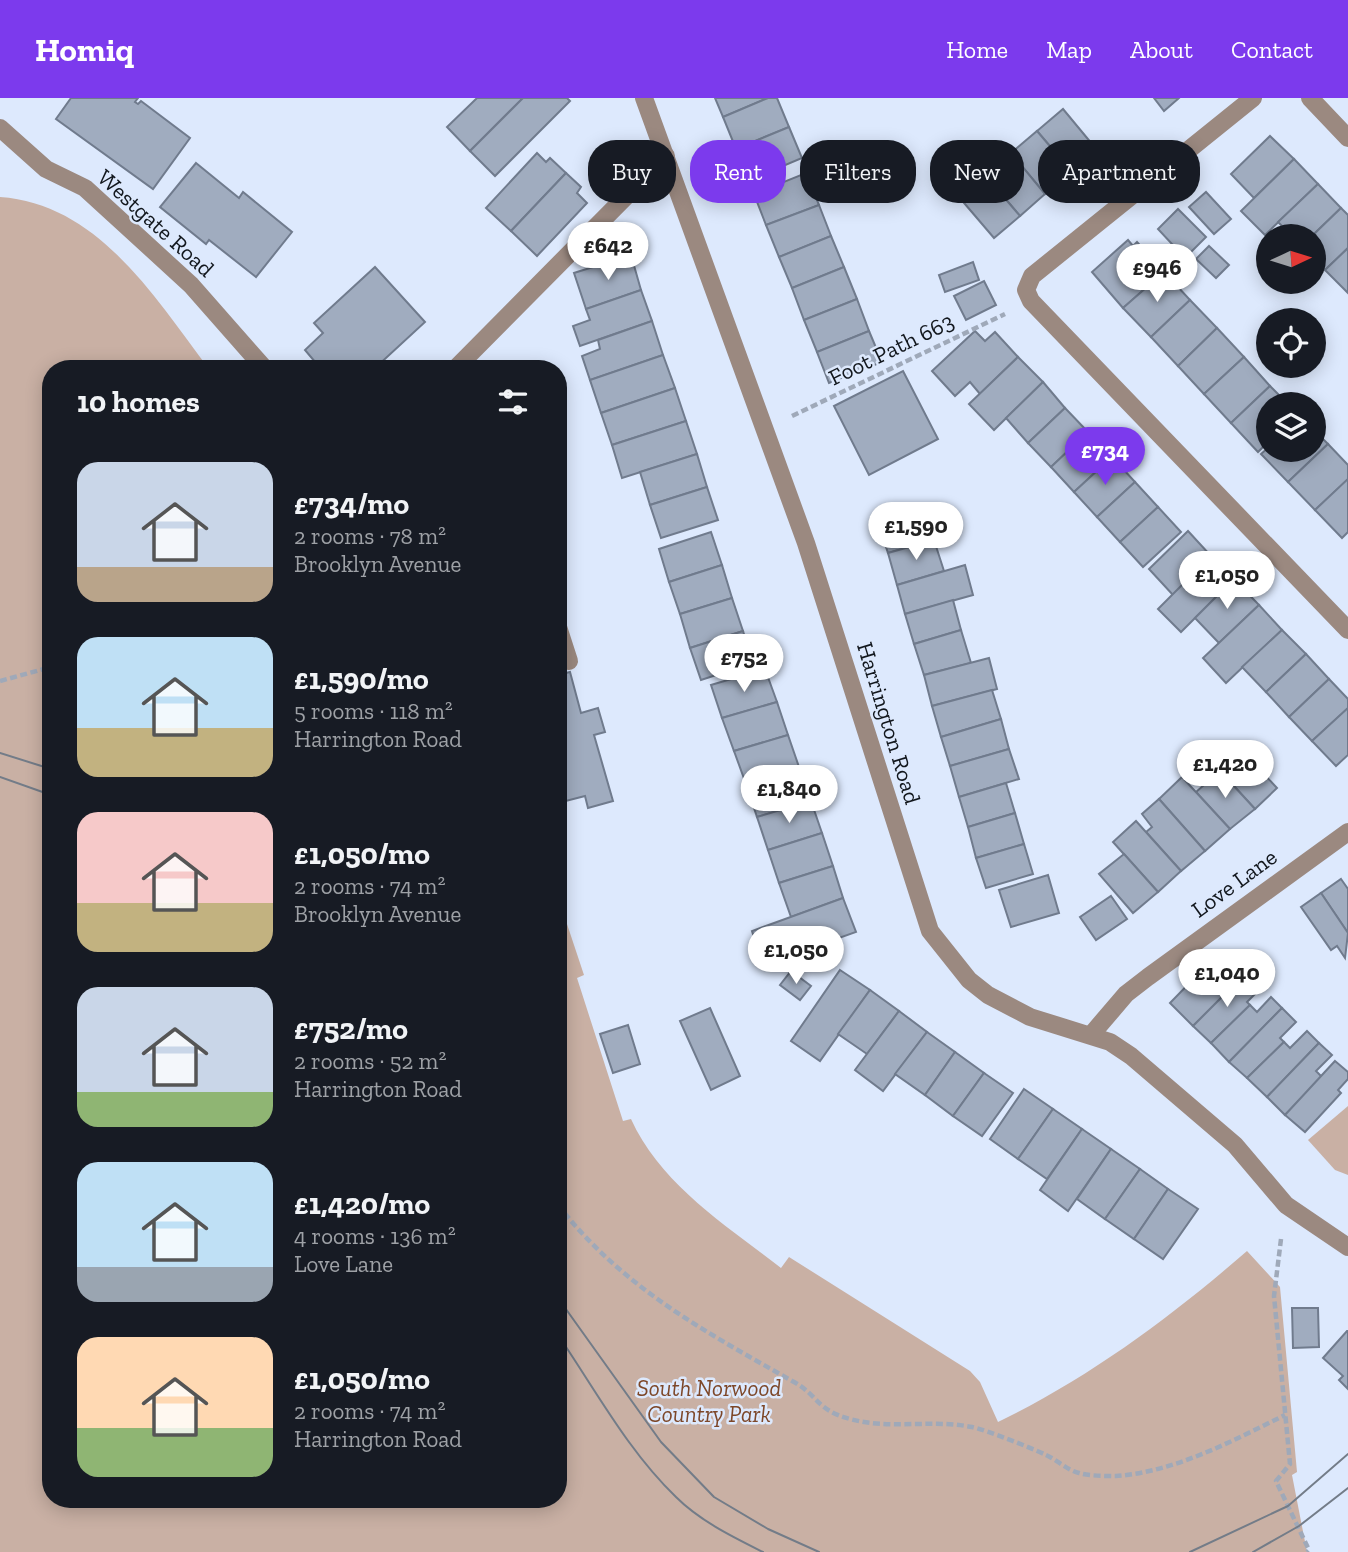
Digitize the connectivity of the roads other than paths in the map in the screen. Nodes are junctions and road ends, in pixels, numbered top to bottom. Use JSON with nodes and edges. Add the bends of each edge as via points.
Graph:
{"nodes":[{"id":1,"x":644,"y":98,"type":"edge"},
{"id":2,"x":1253,"y":98,"type":"edge"},
{"id":3,"x":1310,"y":98,"type":"edge"},
{"id":4,"x":0,"y":128,"type":"edge"},
{"id":5,"x":1348,"y":138,"type":"edge"},
{"id":6,"x":660,"y":140,"type":"edge"},
{"id":7,"x":676,"y":183,"type":"edge"},
{"id":8,"x":618,"y":203,"type":"edge"},
{"id":9,"x":257,"y":360,"type":"edge"},
{"id":10,"x":464,"y":360,"type":"edge"},
{"id":11,"x":1348,"y":630,"type":"edge"},
{"id":12,"x":567,"y":656,"type":"edge"},
{"id":13,"x":569,"y":662,"type":"dead end"},
{"id":14,"x":1348,"y":832,"type":"edge"},
{"id":15,"x":1091,"y":1034,"type":"junction"},
{"id":16,"x":1348,"y":1247,"type":"edge"}],
"edges":[{"from":1,"to":6,"type":"street","name":"Harrington Road"},
{"from":2,"to":11,"type":"street","via":[[1032,276],[1026,290],[1031,301]]},
{"from":3,"to":5,"type":"street"},
{"from":4,"to":9,"type":"street","name":"Westgate Road","via":[[46,169],[85,188],[191,285]]},
{"from":7,"to":15,"type":"street","name":"Harrington Road","via":[[766,428],[930,931],[969,980],[988,995],[1030,1017]]},
{"from":8,"to":10,"type":"street"},
{"from":12,"to":13,"type":"street"},
{"from":14,"to":15,"type":"street","name":"Love Lane","via":[[1148,976]]},
{"from":15,"to":16,"type":"street","name":"Harrington Road","via":[[1131,1056],[1204,1115],[1286,1205]]}]}
